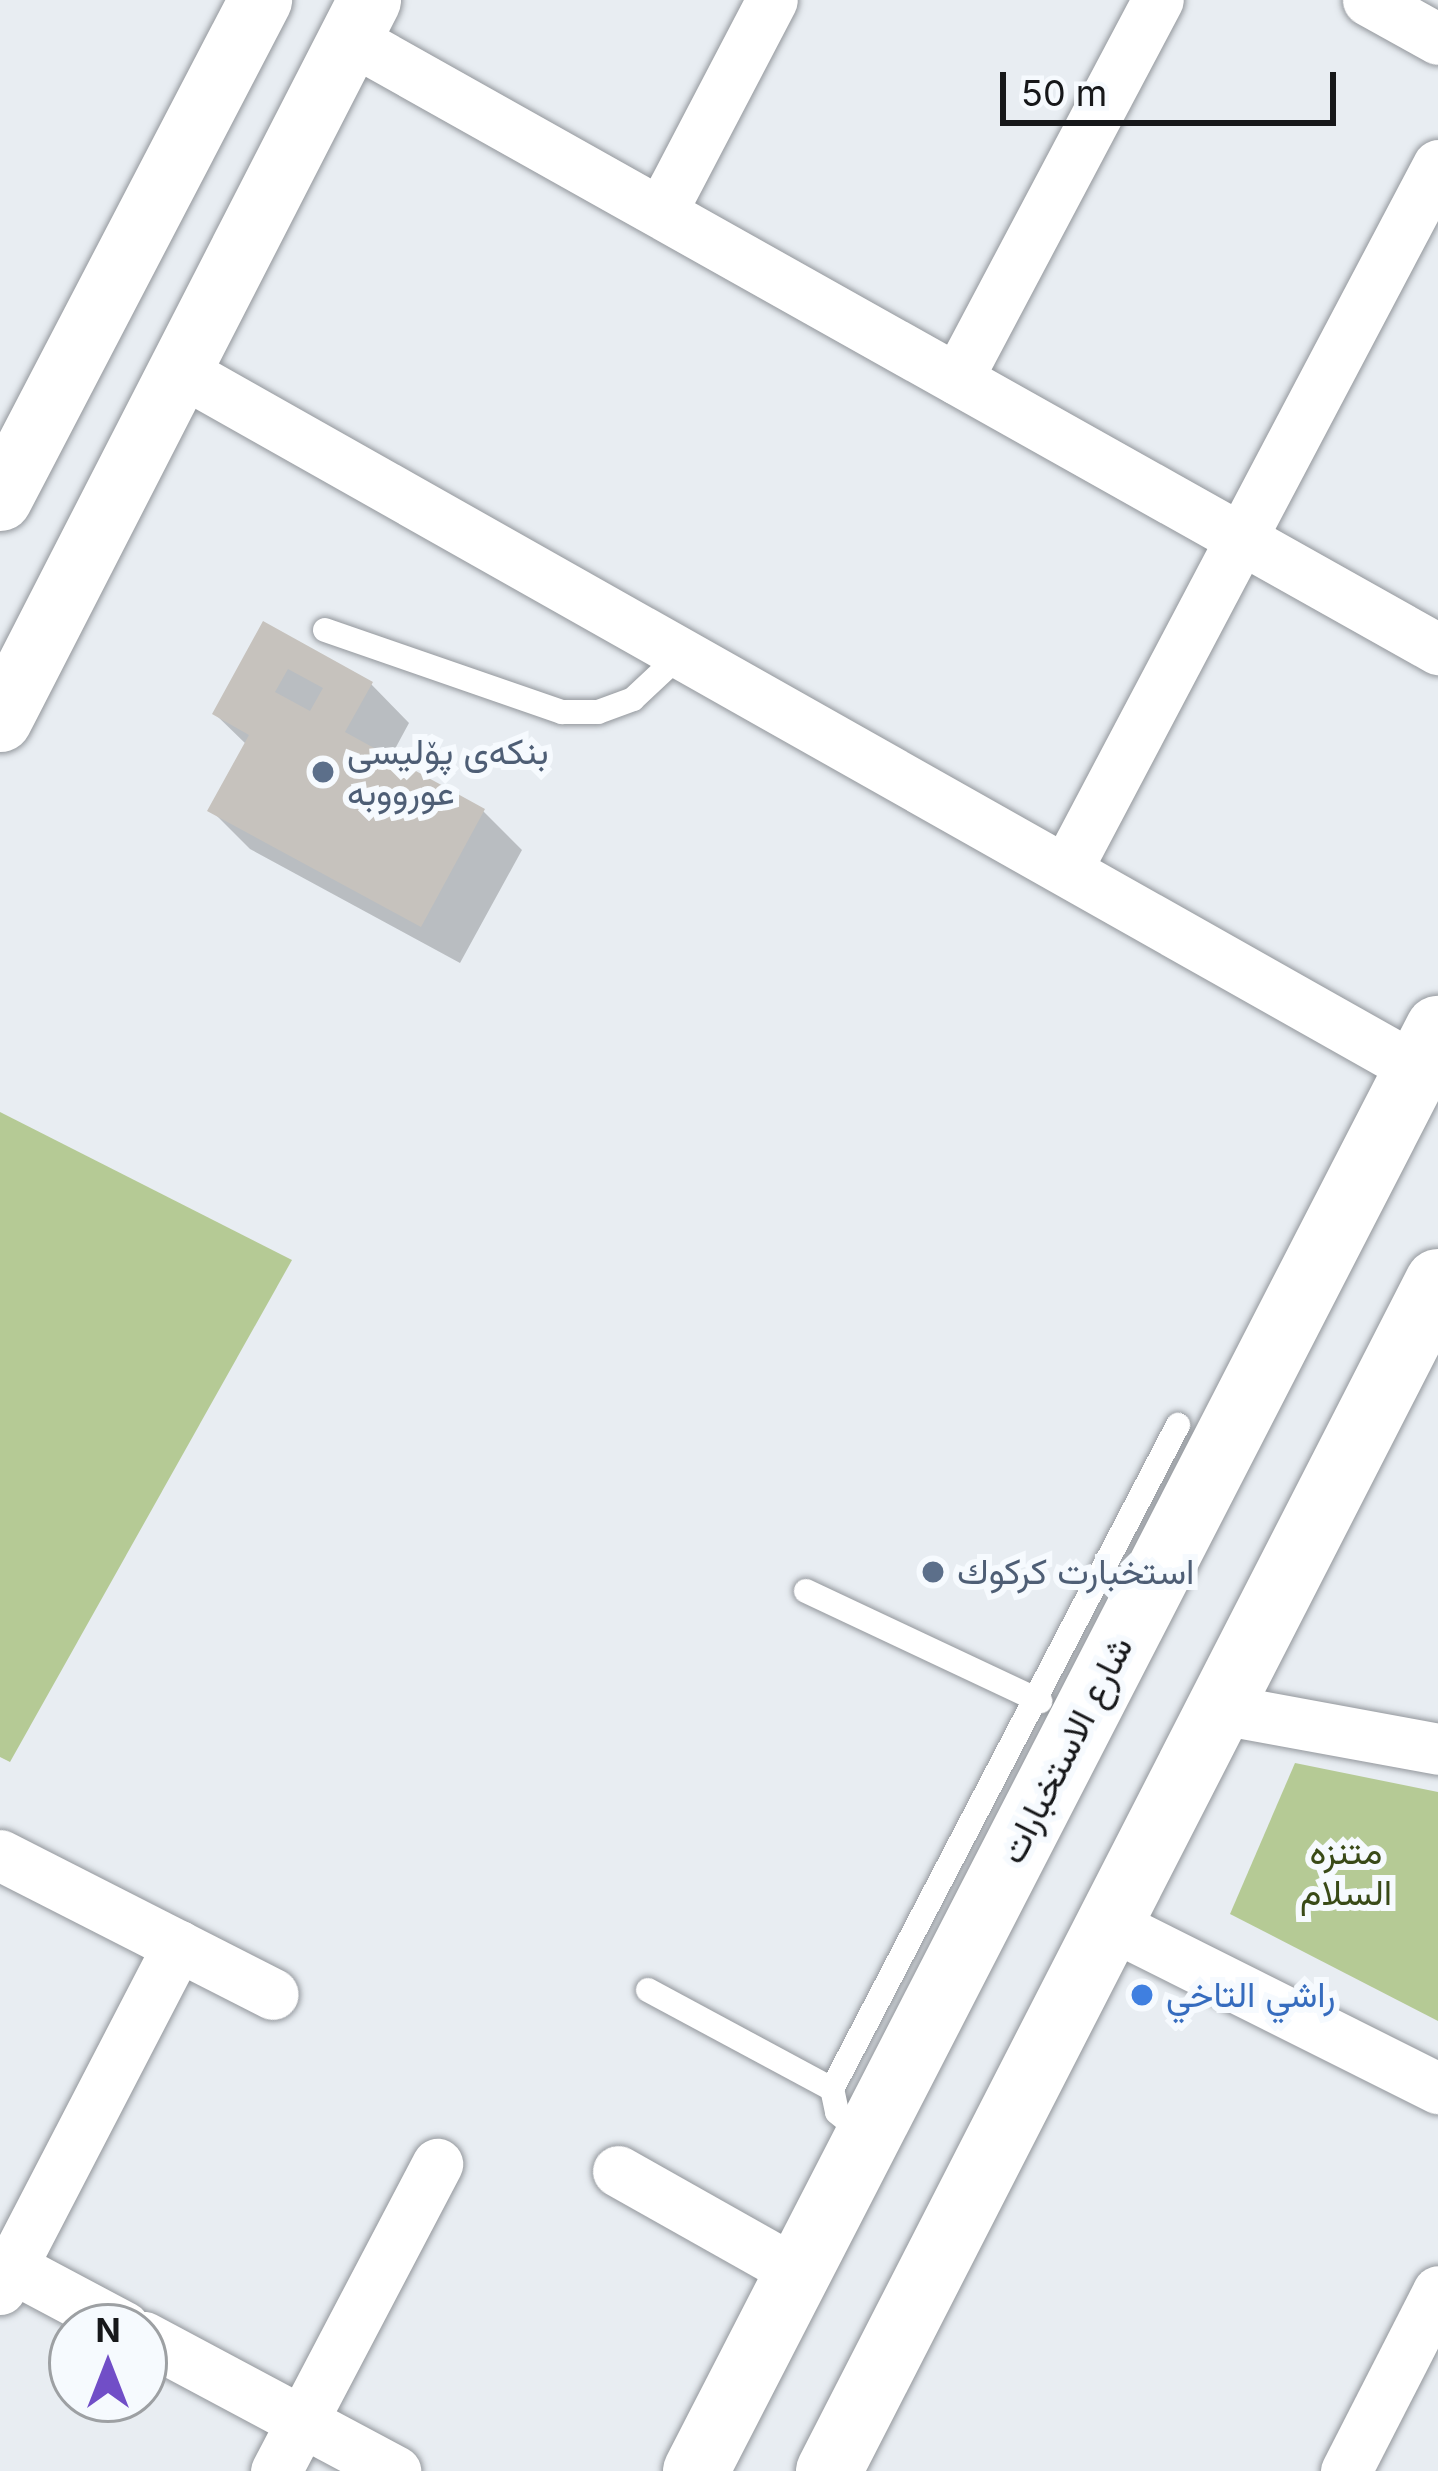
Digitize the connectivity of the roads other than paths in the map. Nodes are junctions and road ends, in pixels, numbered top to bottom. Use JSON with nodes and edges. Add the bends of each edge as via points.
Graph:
{"nodes":[{"id":1,"x":260,"y":0,"type":"edge"},
{"id":2,"x":772,"y":0,"type":"edge"},
{"id":3,"x":1158,"y":0,"type":"edge"},
{"id":4,"x":1368,"y":0,"type":"edge"},
{"id":5,"x":359,"y":19,"type":"edge"},
{"id":6,"x":1438,"y":39,"type":"edge"},
{"id":7,"x":1438,"y":165,"type":"edge"},
{"id":8,"x":661,"y":212,"type":"junction"},
{"id":9,"x":179,"y":370,"type":"junction"},
{"id":10,"x":957,"y":379,"type":"junction"},
{"id":11,"x":0,"y":499,"type":"edge"},
{"id":12,"x":1241,"y":538,"type":"junction"},
{"id":13,"x":325,"y":630,"type":"dead end"},
{"id":14,"x":1438,"y":649,"type":"edge"},
{"id":15,"x":680,"y":655,"type":"junction"},
{"id":16,"x":0,"y":720,"type":"edge"},
{"id":17,"x":1066,"y":870,"type":"junction"},
{"id":18,"x":1428,"y":1049,"type":"edge"},
{"id":19,"x":1438,"y":1282,"type":"edge"},
{"id":20,"x":1178,"y":1424,"type":"dead end"},
{"id":21,"x":806,"y":1591,"type":"dead end"},
{"id":22,"x":1040,"y":1701,"type":"junction"},
{"id":23,"x":1221,"y":1709,"type":"junction"},
{"id":24,"x":1438,"y":1749,"type":"edge"},
{"id":25,"x":0,"y":1855,"type":"edge"},
{"id":26,"x":1110,"y":1924,"type":"junction"},
{"id":27,"x":178,"y":1945,"type":"junction"},
{"id":28,"x":648,"y":1990,"type":"dead end"},
{"id":29,"x":273,"y":1994,"type":"dead end"},
{"id":30,"x":1438,"y":2088,"type":"edge"},
{"id":31,"x":850,"y":2113,"type":"junction"},
{"id":32,"x":436,"y":2164,"type":"dead end"},
{"id":33,"x":618,"y":2171,"type":"dead end"},
{"id":34,"x":3,"y":2272,"type":"edge"},
{"id":35,"x":797,"y":2272,"type":"junction"},
{"id":36,"x":1438,"y":2291,"type":"edge"},
{"id":37,"x":71,"y":2303,"type":"edge"},
{"id":38,"x":168,"y":2351,"type":"edge"},
{"id":39,"x":302,"y":2422,"type":"junction"},
{"id":40,"x":276,"y":2471,"type":"edge"},
{"id":41,"x":395,"y":2471,"type":"edge"},
{"id":42,"x":696,"y":2471,"type":"edge"},
{"id":43,"x":829,"y":2471,"type":"edge"},
{"id":44,"x":1346,"y":2471,"type":"edge"}],
"edges":[{"from":1,"to":11,"type":"street"},
{"from":2,"to":8,"type":"street"},
{"from":3,"to":10,"type":"street"},
{"from":4,"to":6,"type":"street"},
{"from":5,"to":8,"type":"street"},
{"from":5,"to":9,"type":"street"},
{"from":7,"to":12,"type":"street"},
{"from":8,"to":10,"type":"street"},
{"from":9,"to":15,"type":"street"},
{"from":9,"to":16,"type":"street"},
{"from":10,"to":12,"type":"street"},
{"from":12,"to":14,"type":"street"},
{"from":12,"to":17,"type":"street"},
{"from":13,"to":15,"type":"lane","via":[[562,712],[598,712],[633,699]]},
{"from":15,"to":17,"type":"street"},
{"from":17,"to":18,"type":"street"},
{"from":18,"to":31,"type":"main road","name":"شارع الاستخبارات"},
{"from":19,"to":23,"type":"main road"},
{"from":20,"to":22,"type":"lane"},
{"from":21,"to":22,"type":"lane"},
{"from":22,"to":31,"type":"lane"},
{"from":23,"to":24,"type":"street"},
{"from":23,"to":26,"type":"main road"},
{"from":25,"to":27,"type":"street"},
{"from":26,"to":30,"type":"street"},
{"from":26,"to":43,"type":"main road"},
{"from":27,"to":29,"type":"street"},
{"from":27,"to":34,"type":"street"},
{"from":28,"to":31,"type":"lane"},
{"from":31,"to":35,"type":"main road","name":"شارع الاستخبارات"},
{"from":32,"to":39,"type":"street"},
{"from":33,"to":35,"type":"street"},
{"from":34,"to":37,"type":"street"},
{"from":35,"to":42,"type":"main road","name":"شارع الاستخبارات"},
{"from":36,"to":44,"type":"street"},
{"from":38,"to":39,"type":"street"},
{"from":39,"to":40,"type":"street"},
{"from":39,"to":41,"type":"street"}]}
